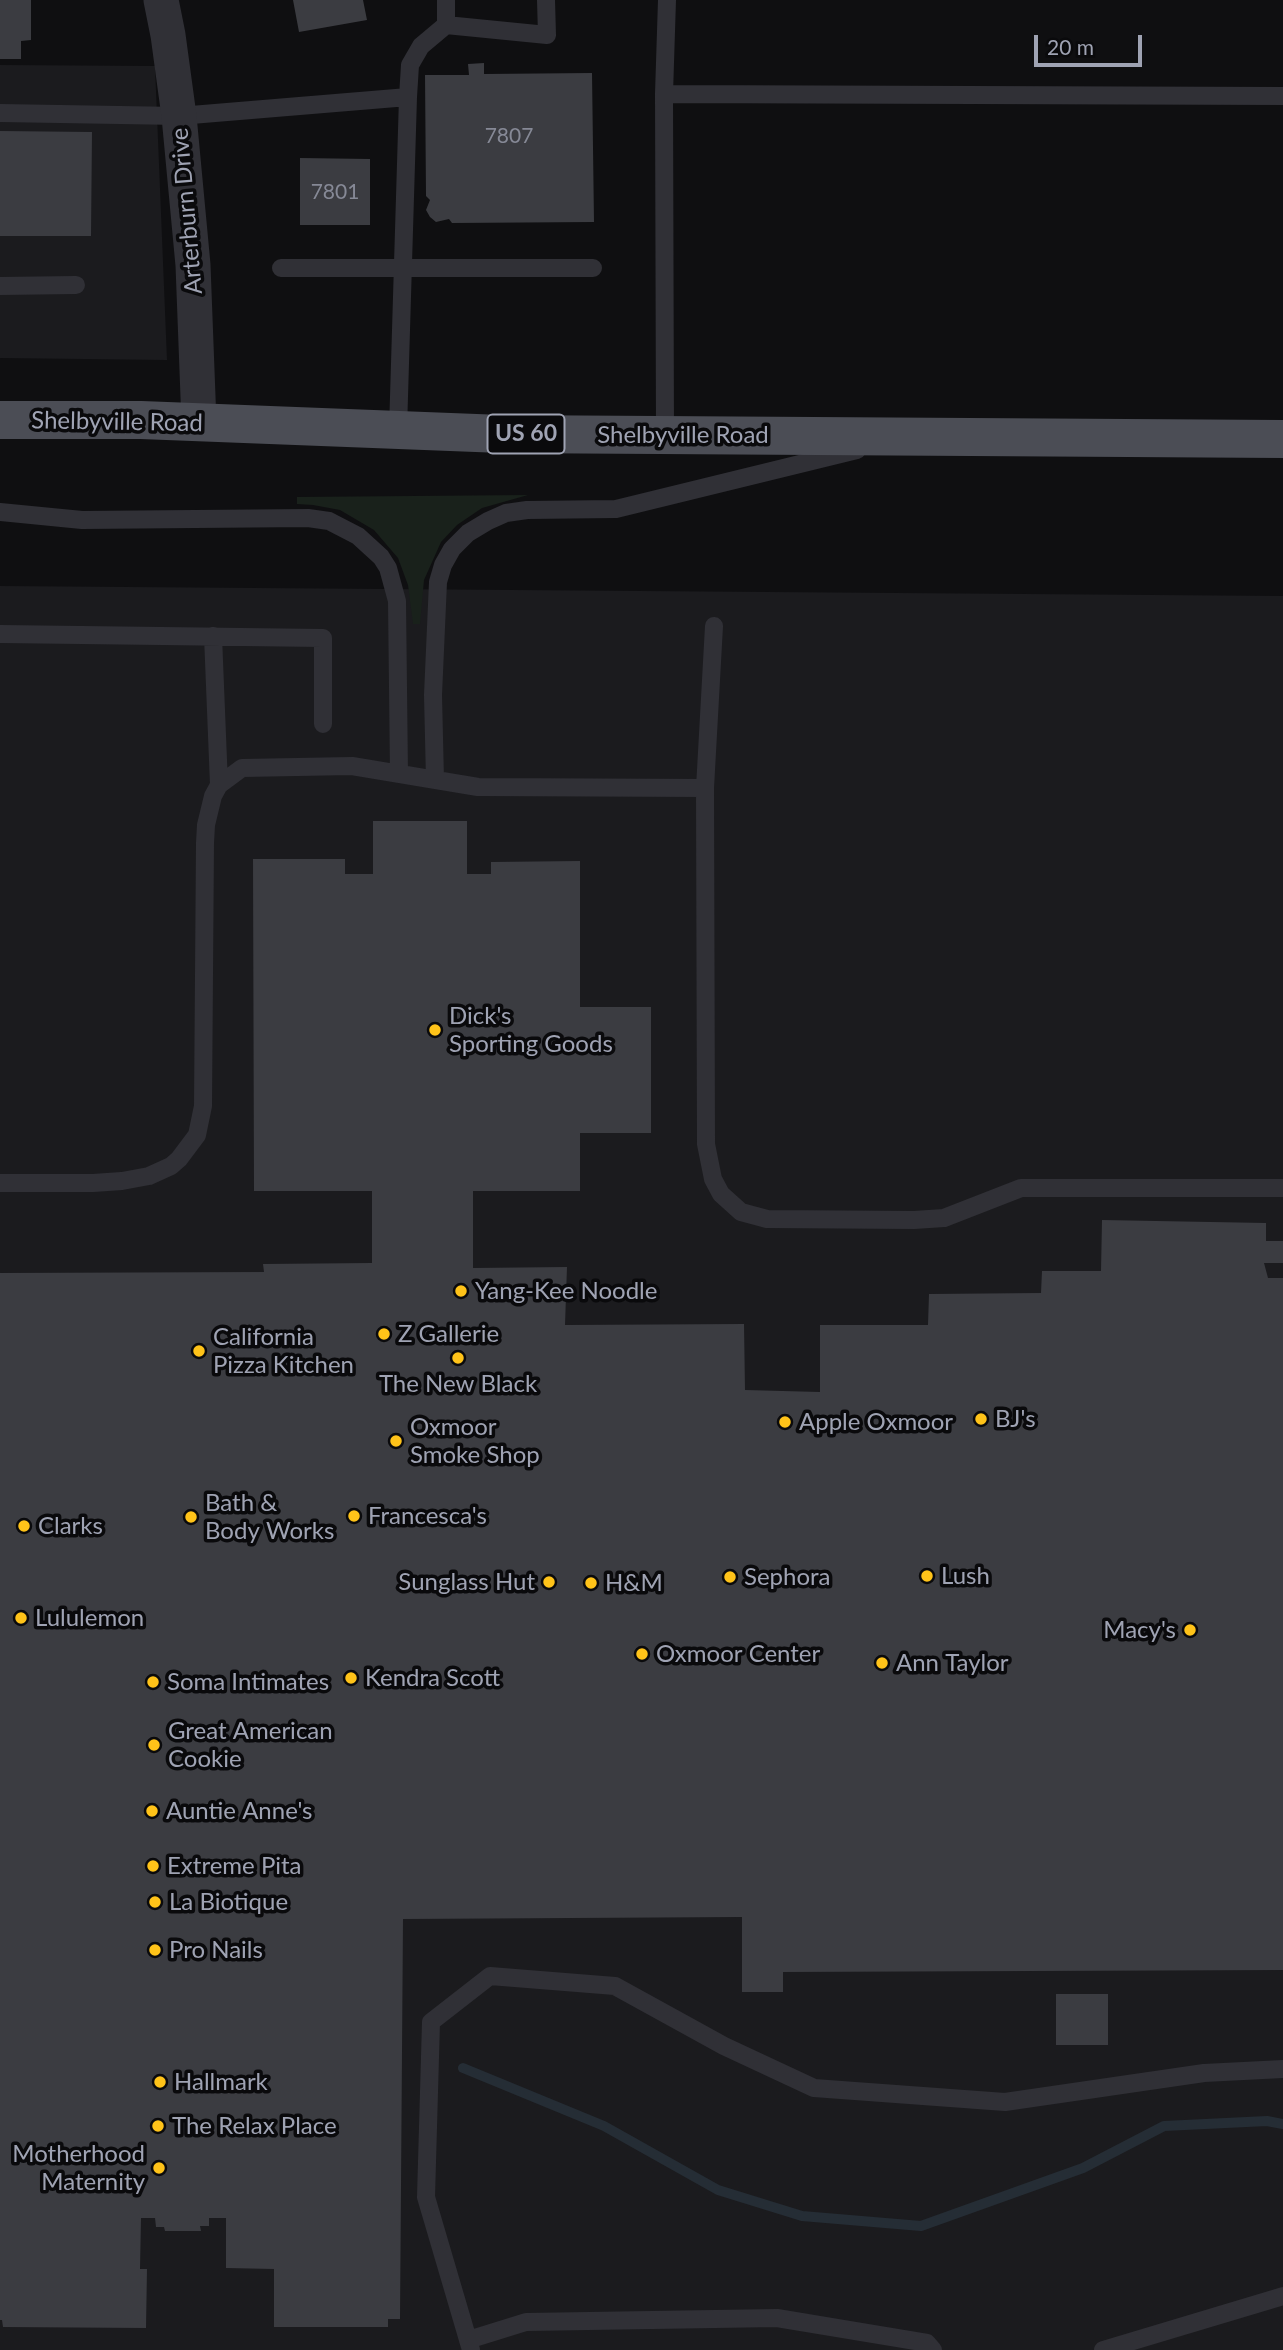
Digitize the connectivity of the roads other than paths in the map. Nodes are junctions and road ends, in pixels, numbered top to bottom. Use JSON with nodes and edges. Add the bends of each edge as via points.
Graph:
{"nodes":[{"id":1,"x":160,"y":0,"type":"edge"},
{"id":2,"x":446,"y":0,"type":"edge"},
{"id":3,"x":545,"y":0,"type":"edge"},
{"id":4,"x":667,"y":0,"type":"edge"},
{"id":5,"x":446,"y":25,"type":"junction"},
{"id":6,"x":664,"y":94,"type":"junction"},
{"id":7,"x":1283,"y":96,"type":"edge"},
{"id":8,"x":408,"y":97,"type":"junction"},
{"id":9,"x":0,"y":113,"type":"edge"},
{"id":10,"x":179,"y":116,"type":"junction"},
{"id":11,"x":281,"y":268,"type":"dead end"},
{"id":12,"x":403,"y":268,"type":"junction"},
{"id":13,"x":593,"y":268,"type":"dead end"},
{"id":14,"x":76,"y":285,"type":"dead end"},
{"id":15,"x":0,"y":286,"type":"edge"},
{"id":16,"x":0,"y":420,"type":"edge"},
{"id":17,"x":199,"y":423,"type":"junction"},
{"id":18,"x":398,"y":430,"type":"junction"},
{"id":19,"x":665,"y":435,"type":"junction"},
{"id":20,"x":912,"y":436,"type":"junction"},
{"id":21,"x":1283,"y":439,"type":"edge"},
{"id":22,"x":0,"y":512,"type":"edge"},
{"id":23,"x":714,"y":626,"type":"dead end"},
{"id":24,"x":0,"y":634,"type":"edge"},
{"id":25,"x":213,"y":636,"type":"junction"},
{"id":26,"x":323,"y":724,"type":"dead end"},
{"id":27,"x":399,"y":774,"type":"junction"},
{"id":28,"x":435,"y":780,"type":"junction"},
{"id":29,"x":219,"y":785,"type":"junction"},
{"id":30,"x":705,"y":788,"type":"junction"},
{"id":31,"x":0,"y":1183,"type":"edge"},
{"id":32,"x":1283,"y":1188,"type":"edge"},
{"id":33,"x":1283,"y":2069,"type":"edge"},
{"id":34,"x":1283,"y":2296,"type":"edge"},
{"id":35,"x":470,"y":2345,"type":"edge"},
{"id":36,"x":933,"y":2350,"type":"edge"},
{"id":37,"x":1104,"y":2350,"type":"edge"}],
"edges":[{"from":1,"to":10,"type":"street","name":"Arterburn Drive"},
{"from":2,"to":5,"type":"lane"},
{"from":3,"to":5,"type":"lane","via":[[547,35]]},
{"from":4,"to":6,"type":"lane"},
{"from":5,"to":8,"type":"lane","via":[[421,46],[410,65]]},
{"from":6,"to":7,"type":"lane"},
{"from":6,"to":19,"type":"lane"},
{"from":8,"to":10,"type":"lane"},
{"from":8,"to":12,"type":"lane"},
{"from":9,"to":10,"type":"lane"},
{"from":10,"to":17,"type":"street","name":"Arterburn Drive","via":[[193,265]]},
{"from":11,"to":12,"type":"lane"},
{"from":12,"to":13,"type":"lane"},
{"from":12,"to":18,"type":"lane"},
{"from":14,"to":15,"type":"lane"},
{"from":16,"to":17,"type":"main road","name":"Shelbyville Road","number":"US 60"},
{"from":17,"to":18,"type":"main road","name":"Shelbyville Road","number":"US 60"},
{"from":18,"to":19,"type":"main road","name":"Shelbyville Road","number":"US 60"},
{"from":19,"to":20,"type":"main road","name":"Shelbyville Road","number":"US 60"},
{"from":20,"to":21,"type":"main road","name":"Shelbyville Road","number":"US 60"},
{"from":20,"to":28,"type":"lane","via":[[616,509],[506,513],[468,533],[452,549],[438,582]]},
{"from":22,"to":27,"type":"lane","via":[[82,520],[308,518],[329,521],[358,536],[388,568],[397,601]]},
{"from":23,"to":30,"type":"lane"},
{"from":24,"to":25,"type":"lane"},
{"from":25,"to":26,"type":"lane","via":[[323,638]]},
{"from":25,"to":29,"type":"lane"},
{"from":27,"to":28,"type":"lane"},
{"from":27,"to":29,"type":"lane","via":[[352,766],[252,766]]},
{"from":28,"to":30,"type":"lane","via":[[478,787]]},
{"from":29,"to":31,"type":"lane","via":[[206,825],[203,1106],[197,1135],[180,1159],[149,1176],[93,1183]]},
{"from":30,"to":32,"type":"lane","via":[[706,1144],[712,1179],[741,1212],[767,1219],[914,1220],[944,1218],[1021,1188]]},
{"from":33,"to":35,"type":"lane","via":[[1204,2073],[1005,2102],[814,2088],[724,2046],[615,1986],[491,1976],[431,2022],[426,2197]]},
{"from":34,"to":37,"type":"lane"},
{"from":35,"to":36,"type":"lane","via":[[526,2322],[777,2318],[927,2343]]}]}
